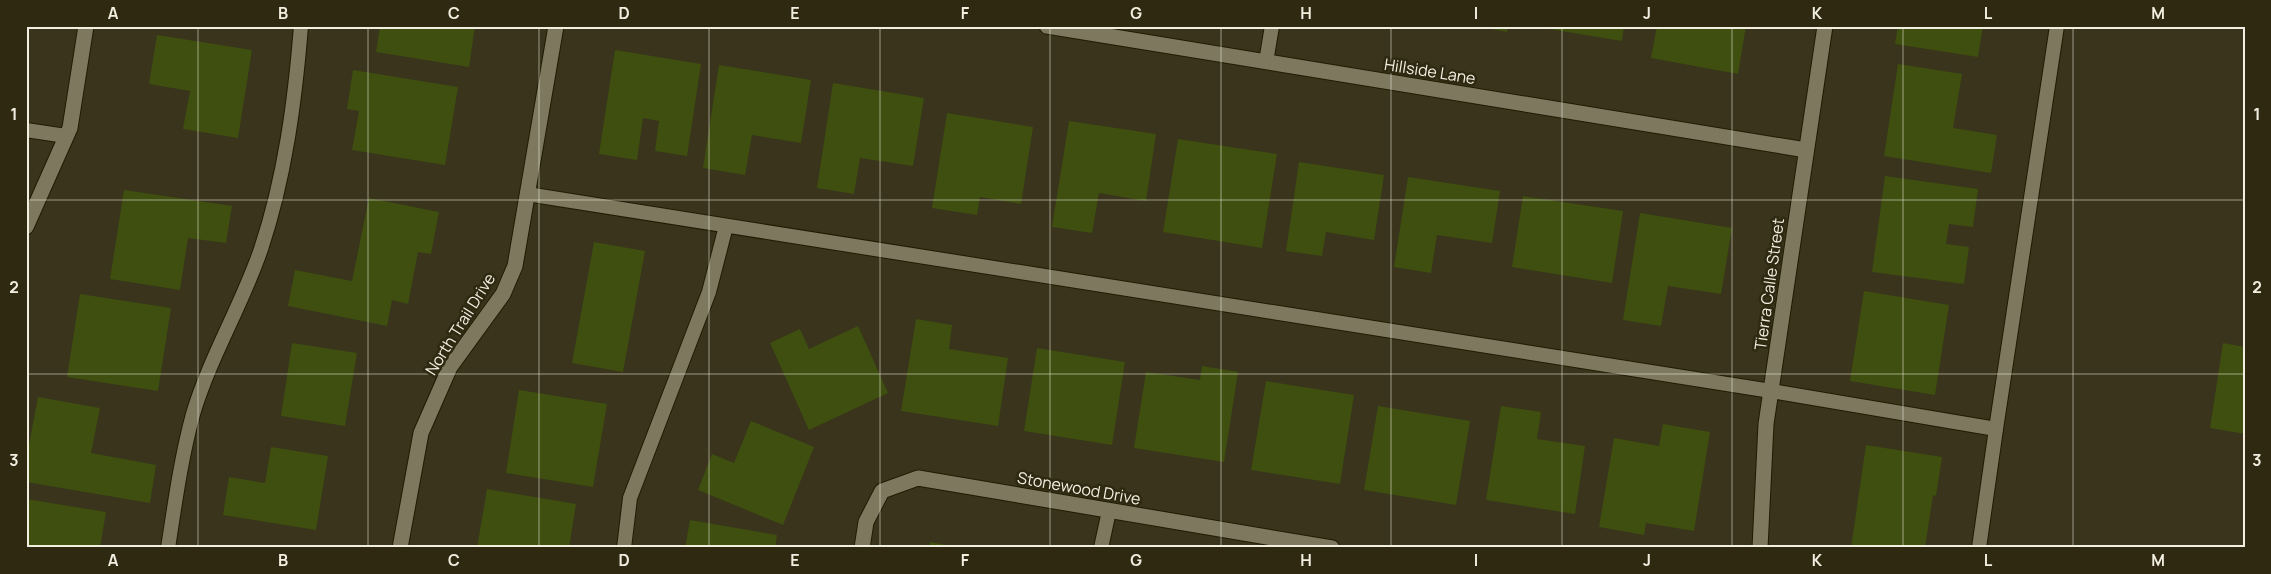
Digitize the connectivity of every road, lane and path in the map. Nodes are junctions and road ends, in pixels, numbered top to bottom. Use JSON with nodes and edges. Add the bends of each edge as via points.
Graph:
{"nodes":[{"id":1,"x":86,"y":26,"type":"edge"},
{"id":2,"x":302,"y":26,"type":"edge"},
{"id":3,"x":556,"y":26,"type":"edge"},
{"id":4,"x":1047,"y":26,"type":"edge"},
{"id":5,"x":1272,"y":26,"type":"edge"},
{"id":6,"x":1825,"y":26,"type":"edge"},
{"id":7,"x":2057,"y":26,"type":"edge"},
{"id":8,"x":1266,"y":62,"type":"junction"},
{"id":9,"x":26,"y":130,"type":"edge"},
{"id":10,"x":66,"y":136,"type":"junction"},
{"id":11,"x":1806,"y":150,"type":"junction"},
{"id":12,"x":527,"y":194,"type":"junction"},
{"id":13,"x":726,"y":226,"type":"junction"},
{"id":14,"x":26,"y":227,"type":"edge"},
{"id":15,"x":1771,"y":391,"type":"junction"},
{"id":16,"x":1996,"y":429,"type":"junction"},
{"id":17,"x":1109,"y":511,"type":"junction"},
{"id":18,"x":1313,"y":546,"type":"edge"},
{"id":19,"x":168,"y":548,"type":"edge"},
{"id":20,"x":400,"y":548,"type":"edge"},
{"id":21,"x":624,"y":548,"type":"edge"},
{"id":22,"x":862,"y":548,"type":"edge"},
{"id":23,"x":1101,"y":548,"type":"edge"},
{"id":24,"x":1332,"y":548,"type":"edge"},
{"id":25,"x":1760,"y":548,"type":"edge"},
{"id":26,"x":1979,"y":548,"type":"edge"}],
"edges":[{"from":1,"to":10,"type":"street","via":[[70,128]]},
{"from":2,"to":19,"type":"lane","via":[[291,121],[278,189],[260,250],[193,413]]},
{"from":3,"to":12,"type":"street","name":"North Trail Drive"},
{"from":4,"to":8,"type":"street","name":"Hillside Lane"},
{"from":5,"to":8,"type":"lane"},
{"from":6,"to":11,"type":"street","name":"Tierra Calle Street"},
{"from":7,"to":16,"type":"lane"},
{"from":8,"to":11,"type":"street","name":"Hillside Lane"},
{"from":9,"to":10,"type":"lane"},
{"from":10,"to":14,"type":"street"},
{"from":11,"to":15,"type":"street","name":"Tierra Calle Street"},
{"from":12,"to":13,"type":"lane"},
{"from":12,"to":20,"type":"street","name":"North Trail Drive","via":[[515,266],[503,294],[450,367],[422,433]]},
{"from":13,"to":15,"type":"lane"},
{"from":13,"to":21,"type":"lane","via":[[709,292],[630,498]]},
{"from":15,"to":16,"type":"lane"},
{"from":15,"to":25,"type":"street","name":"Tierra Calle Street","via":[[1766,424]]},
{"from":16,"to":26,"type":"lane"},
{"from":17,"to":18,"type":"street","name":"Stonewood Drive"},
{"from":17,"to":22,"type":"street","name":"Stonewood Drive","via":[[918,478],[882,491],[866,522]]},
{"from":17,"to":23,"type":"lane"},
{"from":18,"to":24,"type":"street","name":"Stonewood Drive"}]}
